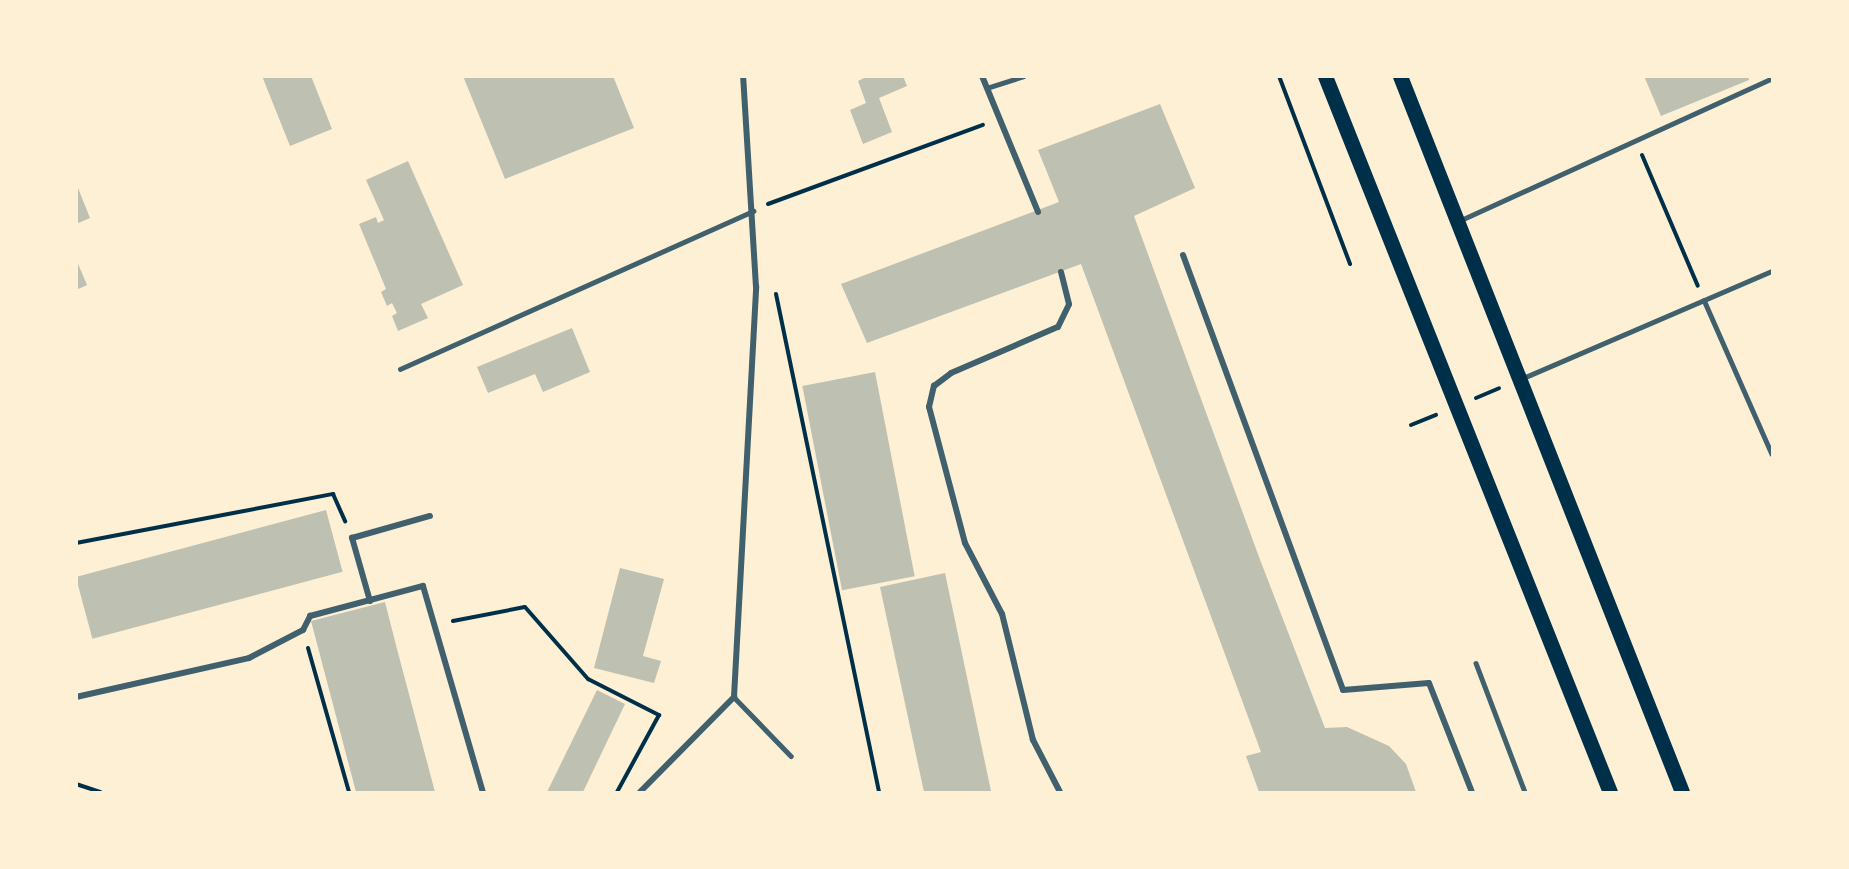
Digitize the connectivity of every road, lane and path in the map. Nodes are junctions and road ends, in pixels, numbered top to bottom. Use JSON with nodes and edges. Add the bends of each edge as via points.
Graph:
{"nodes":[{"id":1,"x":743,"y":76,"type":"edge"},
{"id":2,"x":982,"y":76,"type":"edge"},
{"id":3,"x":1023,"y":76,"type":"edge"},
{"id":4,"x":1279,"y":76,"type":"edge"},
{"id":5,"x":1325,"y":76,"type":"edge"},
{"id":6,"x":1400,"y":76,"type":"edge"},
{"id":7,"x":1773,"y":78,"type":"edge"},
{"id":8,"x":987,"y":88,"type":"junction"},
{"id":9,"x":1000,"y":119,"type":"junction"},
{"id":10,"x":1637,"y":143,"type":"junction"},
{"id":11,"x":756,"y":209,"type":"junction"},
{"id":12,"x":1038,"y":212,"type":"dead end"},
{"id":13,"x":1456,"y":223,"type":"junction"},
{"id":14,"x":1183,"y":255,"type":"dead end"},
{"id":15,"x":1350,"y":264,"type":"dead end"},
{"id":16,"x":1773,"y":271,"type":"edge"},
{"id":17,"x":1061,"y":272,"type":"dead end"},
{"id":18,"x":775,"y":290,"type":"dead end"},
{"id":19,"x":1704,"y":300,"type":"junction"},
{"id":20,"x":400,"y":369,"type":"dead end"},
{"id":21,"x":1519,"y":380,"type":"junction"},
{"id":22,"x":1773,"y":453,"type":"edge"},
{"id":23,"x":430,"y":516,"type":"dead end"},
{"id":24,"x":352,"y":538,"type":"junction"},
{"id":25,"x":76,"y":543,"type":"edge"},
{"id":26,"x":370,"y":601,"type":"junction"},
{"id":27,"x":434,"y":624,"type":"junction"},
{"id":28,"x":303,"y":630,"type":"junction"},
{"id":29,"x":1476,"y":663,"type":"dead end"},
{"id":30,"x":76,"y":697,"type":"edge"},
{"id":31,"x":734,"y":697,"type":"junction"},
{"id":32,"x":791,"y":756,"type":"dead end"},
{"id":33,"x":76,"y":784,"type":"edge"},
{"id":34,"x":101,"y":792,"type":"edge"},
{"id":35,"x":349,"y":792,"type":"edge"},
{"id":36,"x":483,"y":792,"type":"edge"},
{"id":37,"x":617,"y":792,"type":"edge"},
{"id":38,"x":640,"y":792,"type":"edge"},
{"id":39,"x":879,"y":792,"type":"edge"},
{"id":40,"x":1060,"y":792,"type":"edge"},
{"id":41,"x":1472,"y":792,"type":"edge"},
{"id":42,"x":1525,"y":792,"type":"edge"},
{"id":43,"x":1610,"y":792,"type":"edge"},
{"id":44,"x":1682,"y":792,"type":"edge"}],
"edges":[{"from":1,"to":11,"type":"street"},
{"from":2,"to":8,"type":"street"},
{"from":3,"to":8,"type":"lane"},
{"from":4,"to":15,"type":"path"},
{"from":5,"to":43,"type":"main road"},
{"from":6,"to":13,"type":"main road"},
{"from":7,"to":10,"type":"lane"},
{"from":8,"to":9,"type":"street"},
{"from":9,"to":11,"type":"path"},
{"from":9,"to":12,"type":"street"},
{"from":10,"to":13,"type":"lane"},
{"from":10,"to":19,"type":"path"},
{"from":11,"to":20,"type":"lane"},
{"from":11,"to":31,"type":"street","via":[[756,287]]},
{"from":13,"to":21,"type":"main road"},
{"from":14,"to":41,"type":"street","via":[[1343,690],[1429,683]]},
{"from":16,"to":19,"type":"lane"},
{"from":17,"to":40,"type":"street","via":[[1069,304],[1058,327],[951,373],[934,386],[929,407],[965,543],[1002,614],[1033,740]]},
{"from":18,"to":39,"type":"path"},
{"from":19,"to":21,"type":"lane"},
{"from":19,"to":22,"type":"lane"},
{"from":21,"to":44,"type":"main road"},
{"from":23,"to":24,"type":"street"},
{"from":24,"to":25,"type":"path","via":[[333,494]]},
{"from":24,"to":26,"type":"street"},
{"from":26,"to":27,"type":"street","via":[[423,586]]},
{"from":26,"to":28,"type":"street","via":[[310,616]]},
{"from":27,"to":36,"type":"street"},
{"from":27,"to":37,"type":"path","via":[[525,607],[588,680],[659,715]]},
{"from":28,"to":30,"type":"street","via":[[249,658]]},
{"from":28,"to":35,"type":"path"},
{"from":29,"to":42,"type":"lane"},
{"from":31,"to":32,"type":"lane"},
{"from":31,"to":38,"type":"street"},
{"from":33,"to":34,"type":"path"}]}
